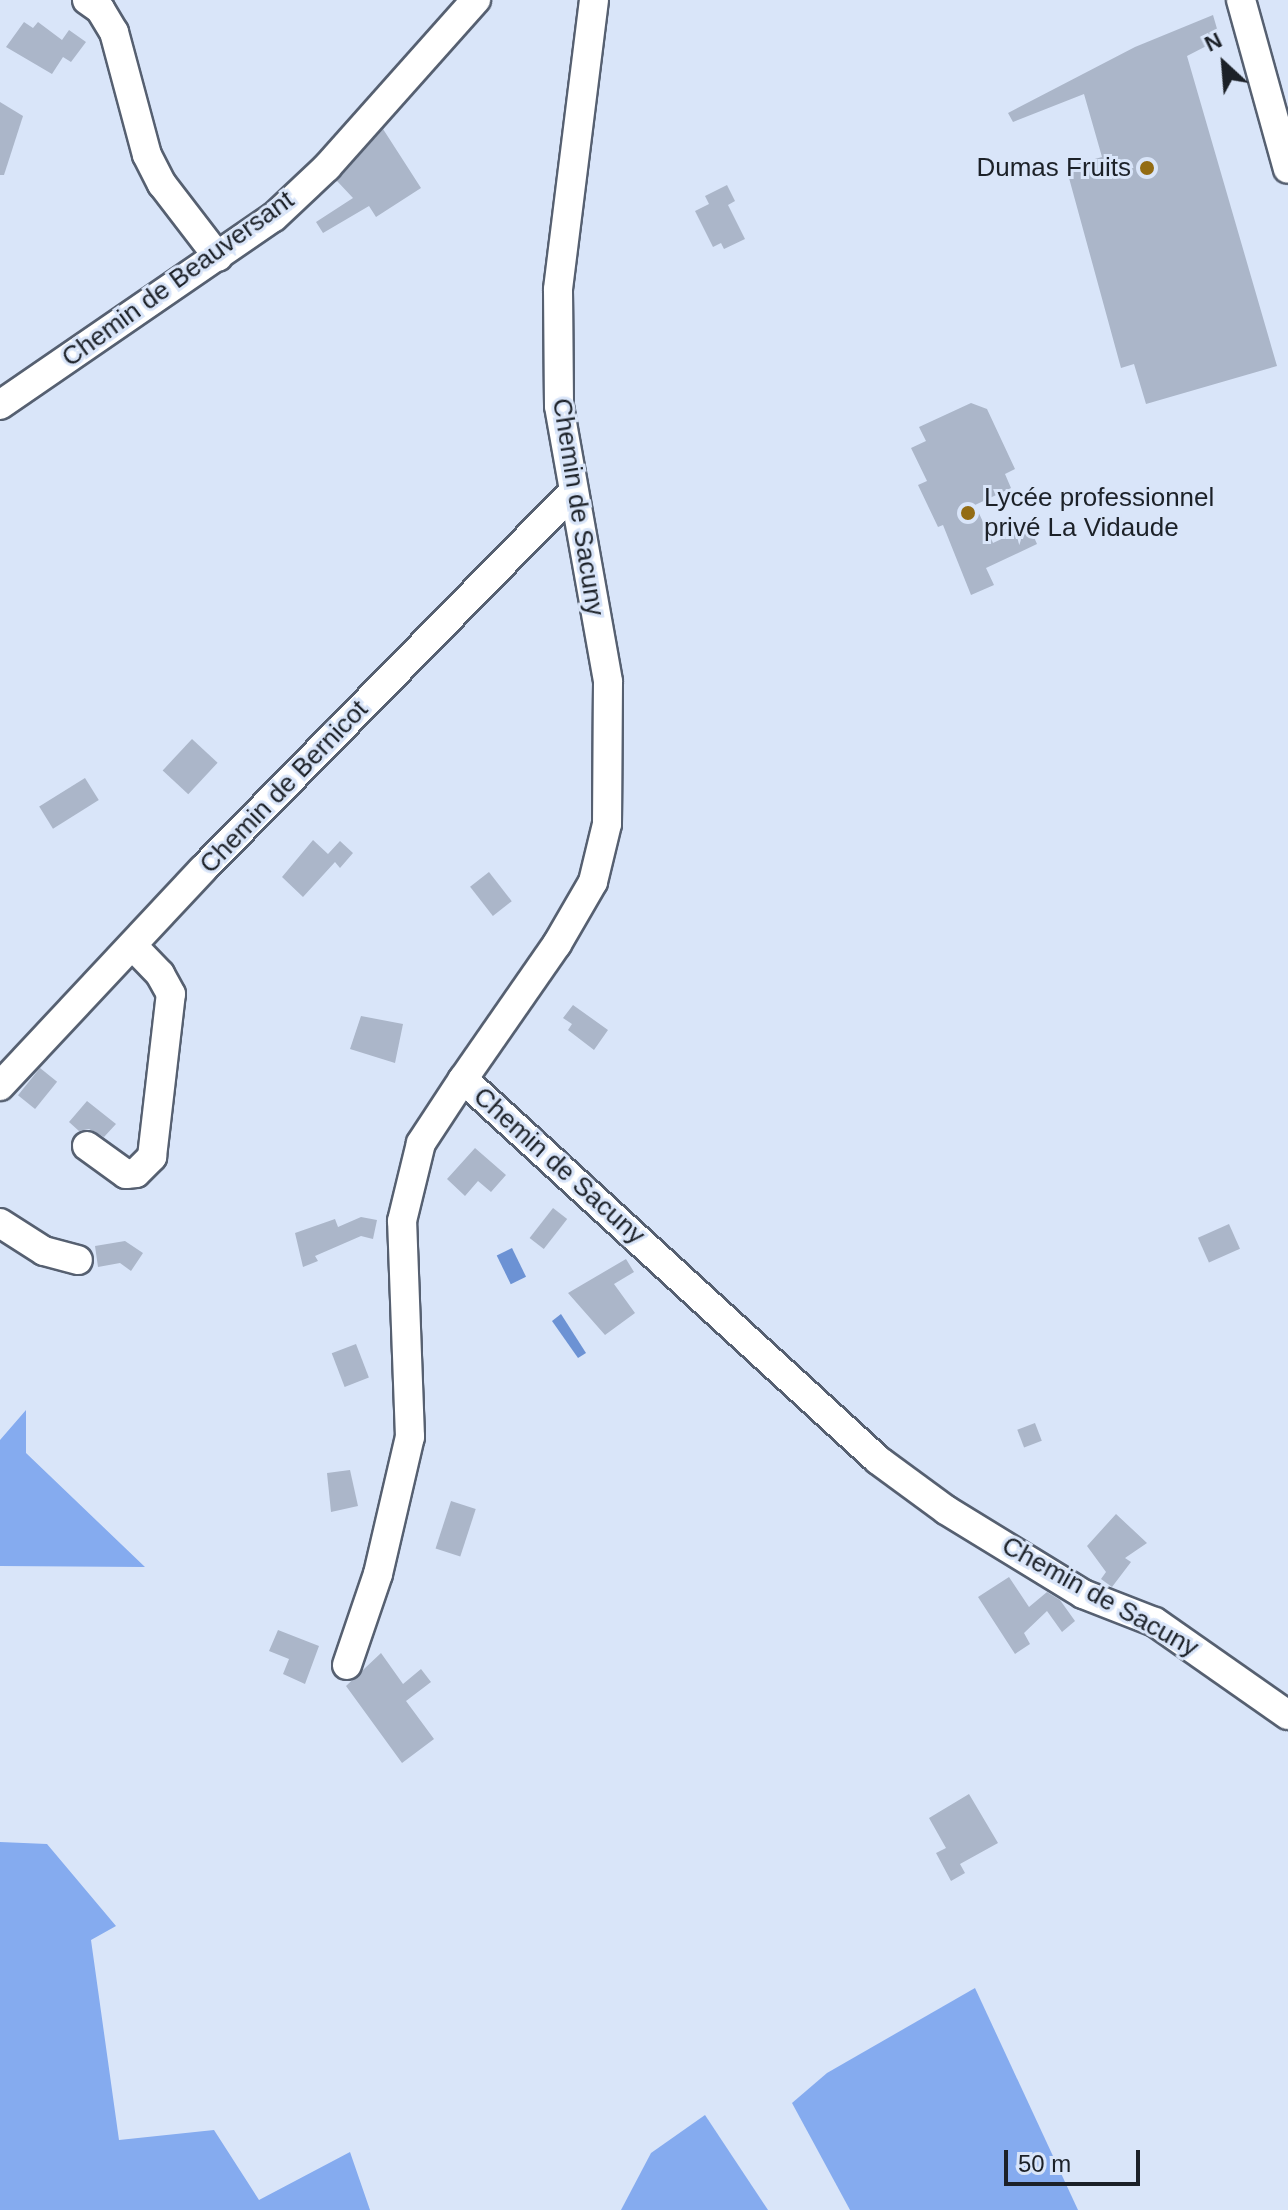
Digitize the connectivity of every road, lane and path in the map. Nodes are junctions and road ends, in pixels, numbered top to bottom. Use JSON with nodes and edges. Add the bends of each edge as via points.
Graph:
{"nodes":[{"id":1,"x":87,"y":0,"type":"edge"},
{"id":2,"x":476,"y":0,"type":"edge"},
{"id":3,"x":594,"y":0,"type":"edge"},
{"id":4,"x":1241,"y":0,"type":"edge"},
{"id":5,"x":1288,"y":169,"type":"edge"},
{"id":6,"x":218,"y":257,"type":"junction"},
{"id":7,"x":0,"y":405,"type":"edge"},
{"id":8,"x":573,"y":492,"type":"junction"},
{"id":9,"x":132,"y":945,"type":"junction"},
{"id":10,"x":463,"y":1079,"type":"junction"},
{"id":11,"x":0,"y":1086,"type":"edge"},
{"id":12,"x":87,"y":1146,"type":"dead end"},
{"id":13,"x":0,"y":1223,"type":"edge"},
{"id":14,"x":78,"y":1260,"type":"dead end"},
{"id":15,"x":347,"y":1665,"type":"dead end"},
{"id":16,"x":1288,"y":1715,"type":"edge"}],
"edges":[{"from":1,"to":6,"type":"street","via":[[100,9],[114,32],[147,155],[162,184]]},
{"from":2,"to":6,"type":"street","name":"Chemin de Beauversant","via":[[327,167],[274,217]]},
{"from":3,"to":8,"type":"street","name":"Chemin de Sacuny","via":[[558,290],[559,406]]},
{"from":4,"to":5,"type":"street"},
{"from":6,"to":7,"type":"street","name":"Chemin de Beauversant"},
{"from":8,"to":9,"type":"street","name":"Chemin de Bernicot"},
{"from":8,"to":10,"type":"street","name":"Chemin de Sacuny","via":[[608,682],[607,824],[593,882],[557,944]]},
{"from":9,"to":11,"type":"street","name":"Chemin de Bernicot"},
{"from":9,"to":12,"type":"street","via":[[171,994],[152,1157],[136,1173],[126,1174]]},
{"from":10,"to":15,"type":"street","via":[[421,1143],[402,1221],[410,1437],[378,1574]]},
{"from":10,"to":16,"type":"street","name":"Chemin de Sacuny","via":[[878,1460],[946,1510],[1083,1594],[1155,1622]]},
{"from":13,"to":14,"type":"street","via":[[44,1251]]}]}
